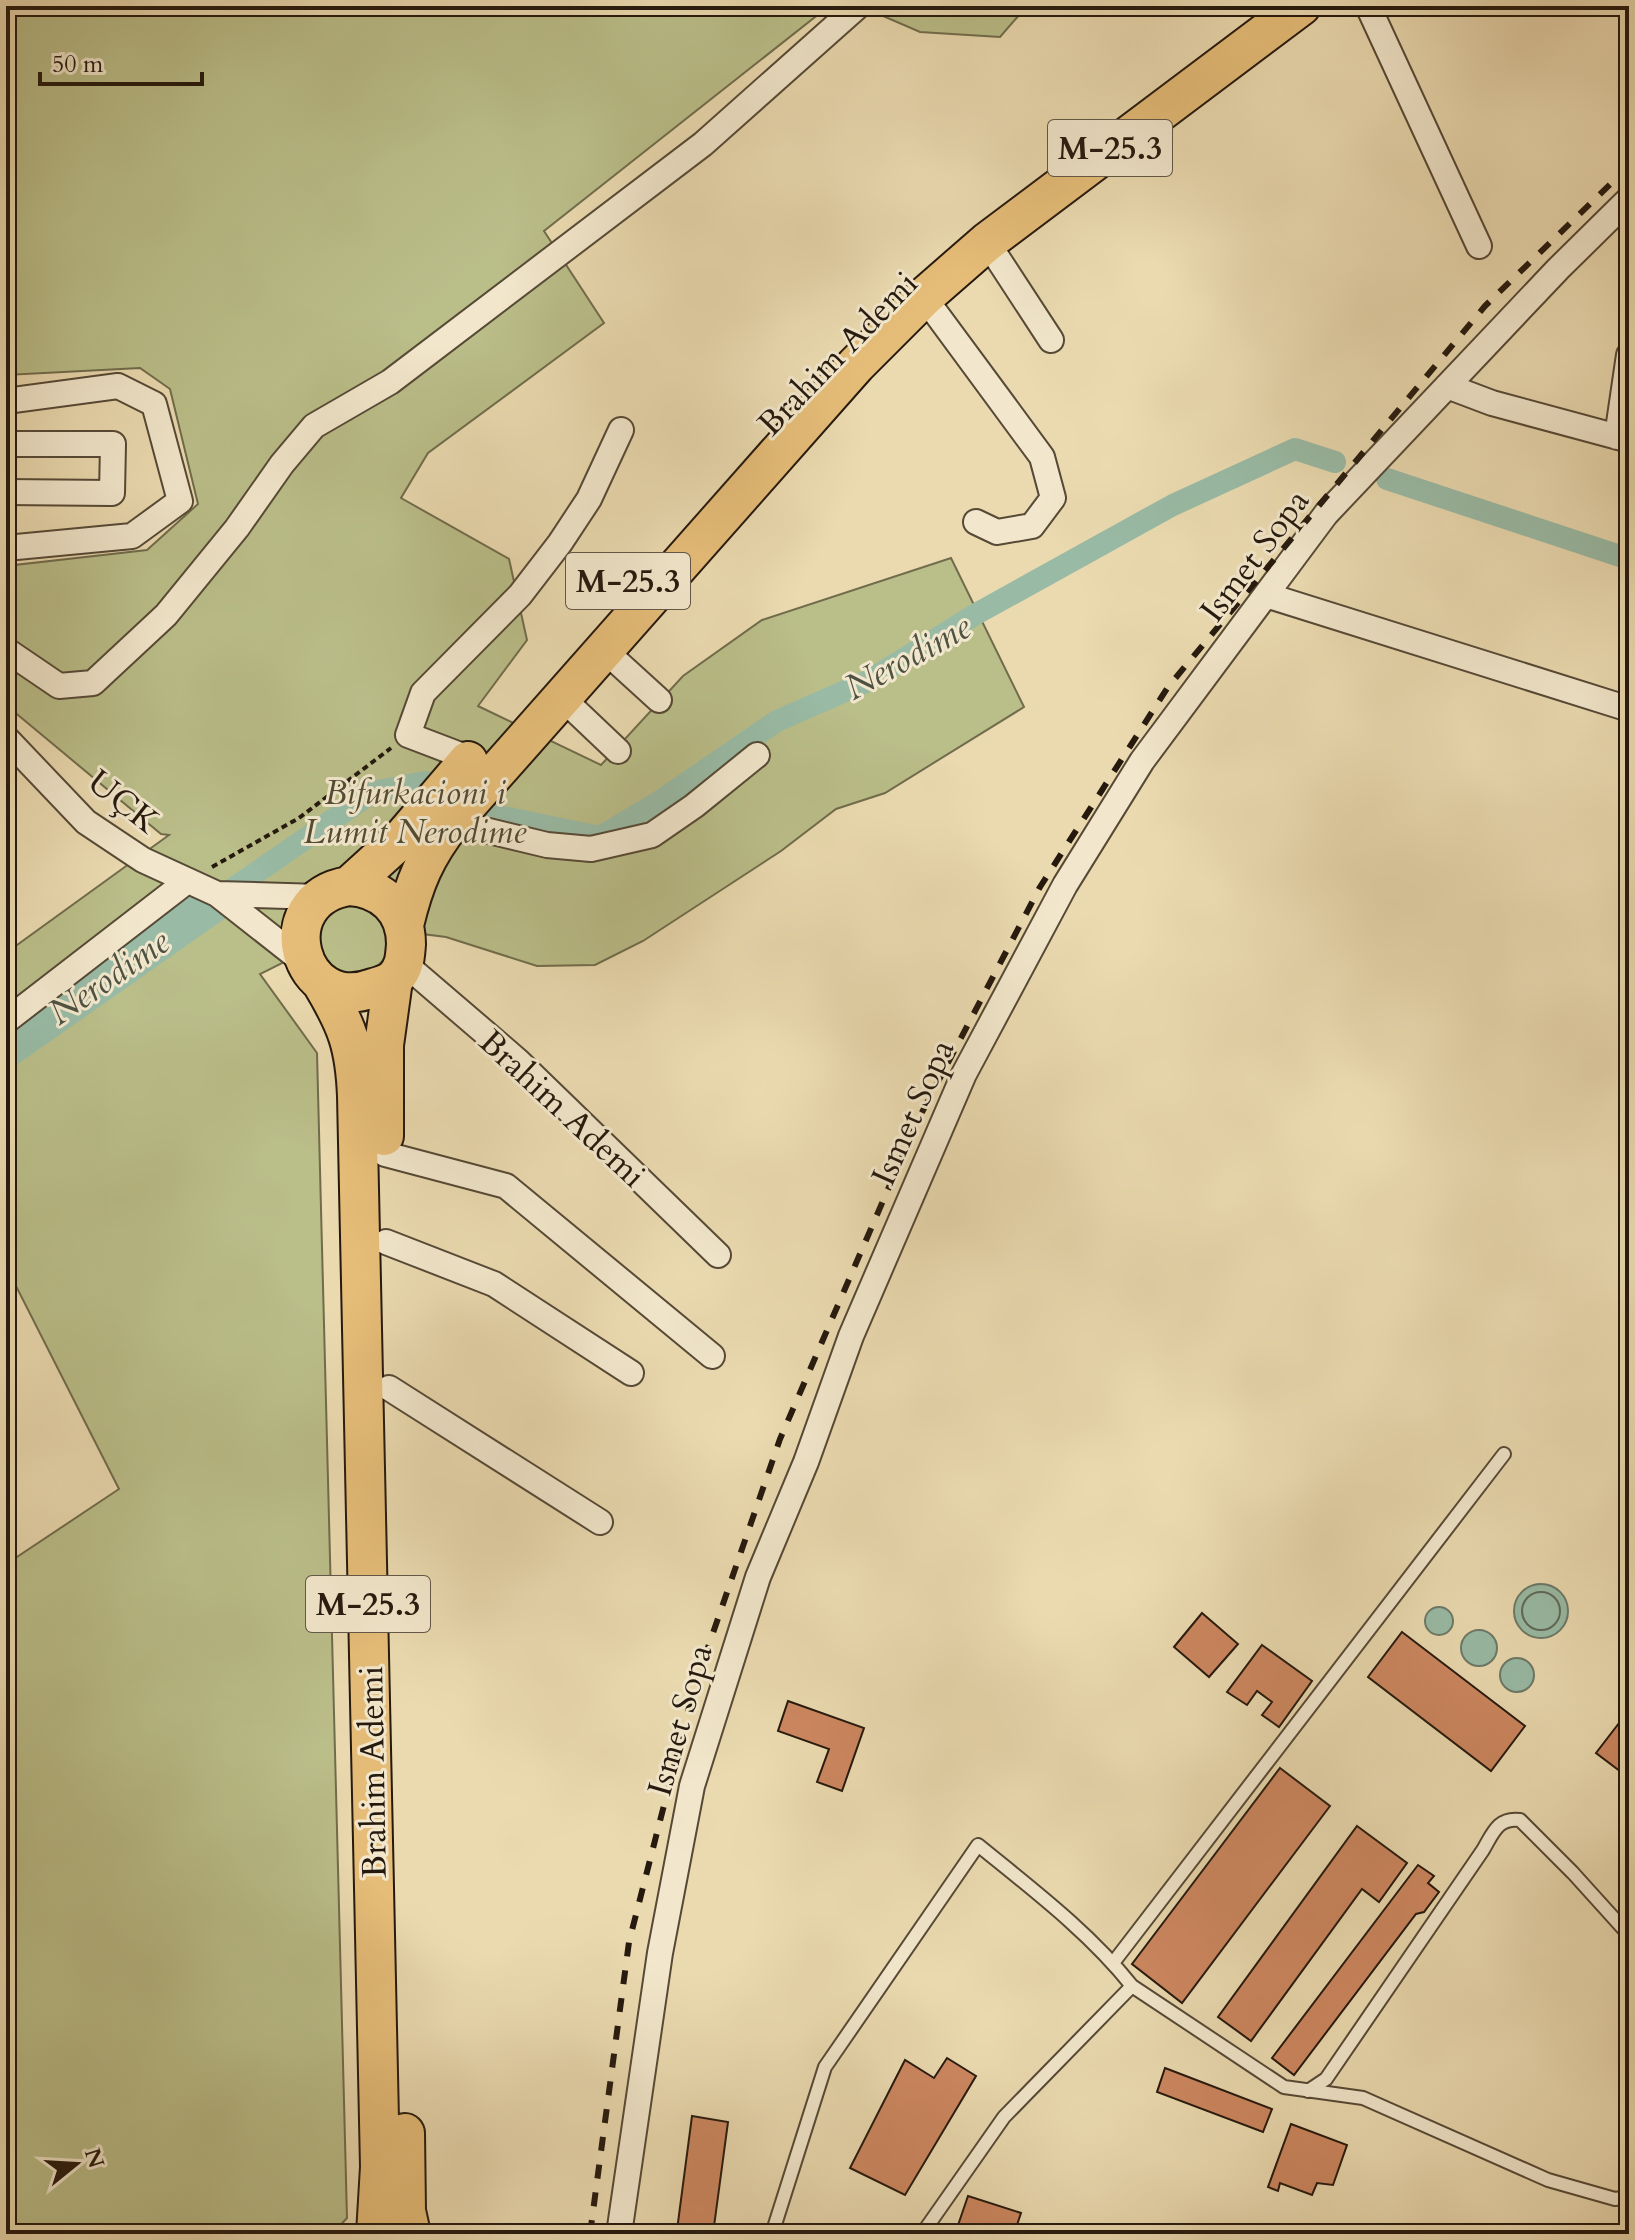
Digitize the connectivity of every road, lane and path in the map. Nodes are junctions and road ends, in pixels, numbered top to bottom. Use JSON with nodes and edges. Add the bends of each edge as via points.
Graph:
{"nodes":[{"id":1,"x":858,"y":6,"type":"edge"},
{"id":2,"x":1258,"y":6,"type":"edge"},
{"id":3,"x":1301,"y":6,"type":"edge"},
{"id":4,"x":1368,"y":6,"type":"edge"},
{"id":5,"x":1629,"y":199,"type":"edge"},
{"id":6,"x":987,"y":242,"type":"junction"},
{"id":7,"x":1479,"y":246,"type":"dead end"},
{"id":8,"x":924,"y":297,"type":"junction"},
{"id":9,"x":1051,"y":340,"type":"dead end"},
{"id":10,"x":1629,"y":355,"type":"edge"},
{"id":11,"x":1447,"y":386,"type":"junction"},
{"id":12,"x":6,"y":401,"type":"edge"},
{"id":13,"x":621,"y":430,"type":"dead end"},
{"id":14,"x":1623,"y":438,"type":"edge"},
{"id":15,"x":6,"y":444,"type":"edge"},
{"id":16,"x":6,"y":492,"type":"edge"},
{"id":17,"x":976,"y":522,"type":"dead end"},
{"id":18,"x":6,"y":548,"type":"edge"},
{"id":19,"x":1266,"y":595,"type":"junction"},
{"id":20,"x":603,"y":649,"type":"junction"},
{"id":21,"x":6,"y":650,"type":"edge"},
{"id":22,"x":560,"y":696,"type":"junction"},
{"id":23,"x":659,"y":700,"type":"dead end"},
{"id":24,"x":1629,"y":709,"type":"edge"},
{"id":25,"x":408,"y":735,"type":"junction"},
{"id":26,"x":6,"y":738,"type":"edge"},
{"id":27,"x":618,"y":751,"type":"dead end"},
{"id":28,"x":757,"y":755,"type":"dead end"},
{"id":29,"x":471,"y":759,"type":"junction"},
{"id":30,"x":452,"y":822,"type":"junction"},
{"id":31,"x":186,"y":882,"type":"junction"},
{"id":32,"x":335,"y":892,"type":"junction"},
{"id":33,"x":217,"y":894,"type":"junction"},
{"id":34,"x":404,"y":925,"type":"junction"},
{"id":35,"x":399,"y":972,"type":"junction"},
{"id":36,"x":313,"y":973,"type":"junction"},
{"id":37,"x":6,"y":1021,"type":"edge"},
{"id":38,"x":385,"y":1154,"type":"junction"},
{"id":39,"x":386,"y":1242,"type":"junction"},
{"id":40,"x":718,"y":1255,"type":"dead end"},
{"id":41,"x":712,"y":1356,"type":"dead end"},
{"id":42,"x":631,"y":1373,"type":"dead end"},
{"id":43,"x":389,"y":1388,"type":"junction"},
{"id":44,"x":1504,"y":1454,"type":"dead end"},
{"id":45,"x":600,"y":1522,"type":"dead end"},
{"id":46,"x":1629,"y":1935,"type":"edge"},
{"id":47,"x":1113,"y":1963,"type":"junction"},
{"id":48,"x":1132,"y":1986,"type":"junction"},
{"id":49,"x":1308,"y":2091,"type":"junction"},
{"id":50,"x":1629,"y":2197,"type":"edge"},
{"id":51,"x":376,"y":2234,"type":"edge"},
{"id":52,"x":411,"y":2234,"type":"edge"},
{"id":53,"x":619,"y":2234,"type":"edge"},
{"id":54,"x":772,"y":2234,"type":"edge"},
{"id":55,"x":922,"y":2234,"type":"edge"}],
"edges":[{"from":1,"to":21,"type":"street","via":[[703,144],[390,382],[314,426],[166,615],[93,683],[59,686]]},
{"from":2,"to":29,"type":"main road","name":"Brahim Ademi","number":"M-25.3","via":[[972,221],[898,287],[751,441]]},
{"from":3,"to":6,"type":"main road","name":"Brahim Ademi","number":"M-25.3"},
{"from":4,"to":7,"type":"street"},
{"from":5,"to":11,"type":"street","name":"Ismet Sopa"},
{"from":6,"to":8,"type":"main road","name":"Brahim Ademi","number":"M-25.3"},
{"from":6,"to":9,"type":"street"},
{"from":8,"to":17,"type":"street","name":"Brahim Ademi","via":[[1042,457],[1053,498],[1032,526],[997,532]]},
{"from":8,"to":20,"type":"main road","name":"Brahim Ademi","number":"M-25.3","via":[[805,420]]},
{"from":10,"to":14,"type":"street"},
{"from":11,"to":14,"type":"street"},
{"from":11,"to":19,"type":"street","name":"Ismet Sopa","via":[[1326,514]]},
{"from":12,"to":18,"type":"street","via":[[118,386],[154,404],[180,501],[132,536]]},
{"from":13,"to":25,"type":"street","via":[[589,499],[560,543],[520,595],[423,693]]},
{"from":15,"to":16,"type":"street","via":[[113,444],[112,493]]},
{"from":19,"to":24,"type":"street"},
{"from":19,"to":53,"type":"street","name":"Ismet Sopa","via":[[1142,761],[1065,885],[964,1074],[851,1336],[758,1577],[692,1786],[660,1953]]},
{"from":20,"to":22,"type":"main road","name":"Brahim Ademi","number":"M-25.3"},
{"from":20,"to":23,"type":"street"},
{"from":22,"to":27,"type":"street"},
{"from":22,"to":30,"type":"main road","name":"Brahim Ademi","number":"M-25.3"},
{"from":25,"to":29,"type":"street"},
{"from":25,"to":31,"type":"path","via":[[299,818]]},
{"from":26,"to":31,"type":"street","name":"UÇK","via":[[86,822]]},
{"from":28,"to":30,"type":"street","via":[[652,835],[591,849],[547,845]]},
{"from":29,"to":32,"type":"main road","name":"Brahim Ademi","number":"M-25.3","via":[[404,836]]},
{"from":30,"to":34,"type":"main road","name":"Brahim Ademi","number":"M-25.3","via":[[424,862]]},
{"from":31,"to":33,"type":"street","name":"UÇK"},
{"from":31,"to":37,"type":"street"},
{"from":32,"to":33,"type":"street","name":"UÇK"},
{"from":32,"to":34,"type":"main road","via":[[364,887],[390,901]]},
{"from":32,"to":36,"type":"main road","name":"Brahim Ademi","number":"M-25.3","via":[[305,916],[301,928],[300,941]]},
{"from":33,"to":36,"type":"street","name":"UÇK"},
{"from":34,"to":35,"type":"main road","name":"Brahim Ademi","number":"M-25.3"},
{"from":35,"to":36,"type":"main road","via":[[357,992],[331,988]]},
{"from":35,"to":38,"type":"main road","name":"Brahim Ademi","number":"M-25.3","via":[[384,1045]]},
{"from":35,"to":40,"type":"street","name":"Brahim Ademi","via":[[518,1061]]},
{"from":36,"to":51,"type":"main road","name":"Brahim Ademi","number":"M-25.3","via":[[351,1041],[357,1096],[380,2167]]},
{"from":38,"to":39,"type":"main road","name":"Brahim Ademi","number":"M-25.3"},
{"from":38,"to":41,"type":"street","via":[[506,1186]]},
{"from":39,"to":42,"type":"street","via":[[494,1284]]},
{"from":39,"to":43,"type":"main road","name":"Brahim Ademi","number":"M-25.3"},
{"from":43,"to":45,"type":"street"},
{"from":43,"to":52,"type":"main road","name":"Brahim Ademi","number":"M-25.3","via":[[406,2211]]},
{"from":44,"to":47,"type":"lane"},
{"from":46,"to":49,"type":"lane","via":[[1520,1820],[1509,1818],[1496,1826],[1326,2079]]},
{"from":47,"to":48,"type":"lane"},
{"from":47,"to":54,"type":"lane","via":[[978,1845],[825,2067]]},
{"from":48,"to":49,"type":"lane","via":[[1284,2087]]},
{"from":48,"to":55,"type":"lane","via":[[1004,2117]]},
{"from":49,"to":50,"type":"lane","via":[[1363,2098],[1548,2180],[1615,2199]]}]}
